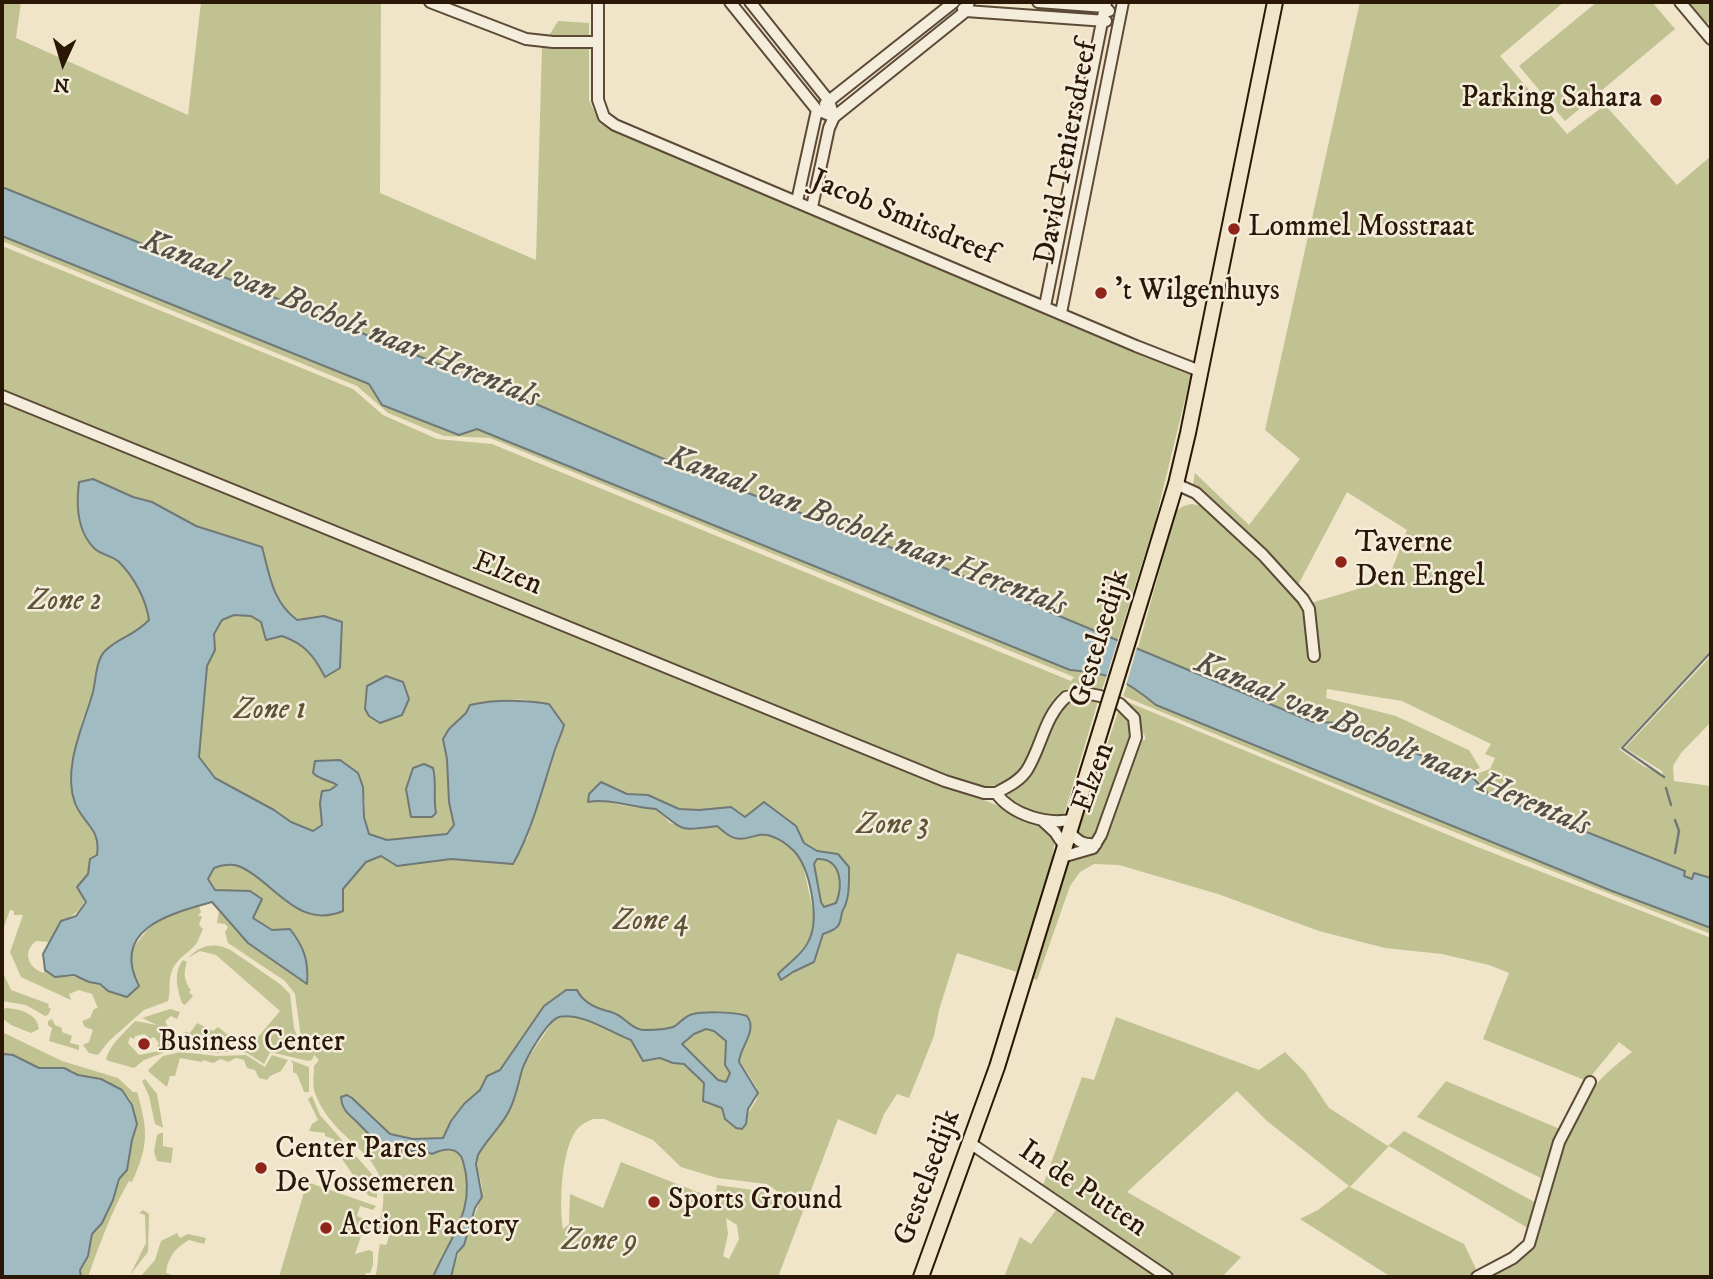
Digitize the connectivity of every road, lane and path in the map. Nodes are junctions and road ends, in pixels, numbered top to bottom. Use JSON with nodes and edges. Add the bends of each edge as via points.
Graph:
{"nodes":[{"id":1,"x":430,"y":2,"type":"edge"},
{"id":2,"x":598,"y":2,"type":"edge"},
{"id":3,"x":730,"y":2,"type":"edge"},
{"id":4,"x":750,"y":2,"type":"edge"},
{"id":5,"x":953,"y":2,"type":"edge"},
{"id":6,"x":1038,"y":2,"type":"edge"},
{"id":7,"x":1123,"y":2,"type":"edge"},
{"id":8,"x":1275,"y":2,"type":"edge"},
{"id":9,"x":1680,"y":2,"type":"edge"},
{"id":10,"x":1105,"y":5,"type":"edge"},
{"id":11,"x":967,"y":7,"type":"edge"},
{"id":12,"x":1119,"y":19,"type":"junction"},
{"id":13,"x":1102,"y":22,"type":"junction"},
{"id":14,"x":1708,"y":35,"type":"edge"},
{"id":15,"x":598,"y":42,"type":"junction"},
{"id":16,"x":829,"y":101,"type":"junction"},
{"id":17,"x":817,"y":110,"type":"junction"},
{"id":18,"x":834,"y":117,"type":"junction"},
{"id":19,"x":797,"y":201,"type":"junction"},
{"id":20,"x":812,"y":207,"type":"junction"},
{"id":21,"x":1045,"y":306,"type":"junction"},
{"id":22,"x":1060,"y":313,"type":"junction"},
{"id":23,"x":1200,"y":371,"type":"junction"},
{"id":24,"x":2,"y":396,"type":"edge"},
{"id":25,"x":1176,"y":484,"type":"junction"},
{"id":26,"x":1314,"y":656,"type":"dead end"},
{"id":27,"x":996,"y":793,"type":"junction"},
{"id":28,"x":1042,"y":820,"type":"junction"},
{"id":29,"x":1068,"y":839,"type":"junction"},
{"id":30,"x":1096,"y":844,"type":"junction"},
{"id":31,"x":1590,"y":1082,"type":"dead end"},
{"id":32,"x":970,"y":1143,"type":"junction"},
{"id":33,"x":921,"y":1277,"type":"edge"},
{"id":34,"x":1167,"y":1277,"type":"edge"},
{"id":35,"x":1477,"y":1277,"type":"edge"}],
"edges":[{"from":1,"to":15,"type":"street","via":[[526,39]]},
{"from":2,"to":15,"type":"street"},
{"from":3,"to":17,"type":"street"},
{"from":4,"to":16,"type":"street"},
{"from":5,"to":11,"type":"street"},
{"from":5,"to":16,"type":"street"},
{"from":6,"to":10,"type":"street"},
{"from":7,"to":12,"type":"street","name":"David Teniersdreef"},
{"from":8,"to":23,"type":"main road","name":"Gestelsedijk"},
{"from":9,"to":14,"type":"street"},
{"from":10,"to":12,"type":"street"},
{"from":10,"to":13,"type":"street","name":"David Teniersdreef"},
{"from":11,"to":13,"type":"street"},
{"from":11,"to":18,"type":"street"},
{"from":12,"to":13,"type":"street"},
{"from":12,"to":22,"type":"street","name":"David Teniersdreef"},
{"from":13,"to":21,"type":"street","name":"David Teniersdreef"},
{"from":15,"to":19,"type":"street","name":"Jacob Smitsdreef","via":[[598,100],[604,117]]},
{"from":16,"to":17,"type":"street"},
{"from":16,"to":18,"type":"street"},
{"from":17,"to":18,"type":"street"},
{"from":17,"to":19,"type":"street"},
{"from":18,"to":20,"type":"street"},
{"from":19,"to":20,"type":"street","name":"Jacob Smitsdreef"},
{"from":20,"to":21,"type":"street","name":"Jacob Smitsdreef"},
{"from":21,"to":22,"type":"street","name":"Jacob Smitsdreef"},
{"from":22,"to":23,"type":"street","name":"Jacob Smitsdreef"},
{"from":23,"to":25,"type":"main road","name":"Gestelsedijk"},
{"from":24,"to":27,"type":"street","name":"Elzen","via":[[945,781]]},
{"from":25,"to":26,"type":"street","via":[[1196,493],[1303,599],[1309,609]]},
{"from":25,"to":29,"type":"main road","name":"Gestelsedijk","bridge":true},
{"from":27,"to":28,"type":"street","name":"Elzen","via":[[1003,803]]},
{"from":27,"to":30,"type":"street","name":"Elzen","via":[[1026,771],[1050,716],[1066,697],[1085,693],[1120,704],[1134,718],[1136,737]]},
{"from":28,"to":29,"type":"street","name":"Elzen"},
{"from":28,"to":29,"type":"street","name":"Elzen","via":[[1056,822]]},
{"from":29,"to":30,"type":"street","name":"Elzen"},
{"from":29,"to":30,"type":"street","name":"Elzen","via":[[1084,852]]},
{"from":29,"to":32,"type":"main road","name":"Gestelsedijk"},
{"from":31,"to":35,"type":"street","via":[[1559,1142],[1529,1244]]},
{"from":32,"to":33,"type":"main road","name":"Gestelsedijk"},
{"from":32,"to":34,"type":"street","name":"In de Putten"}]}
